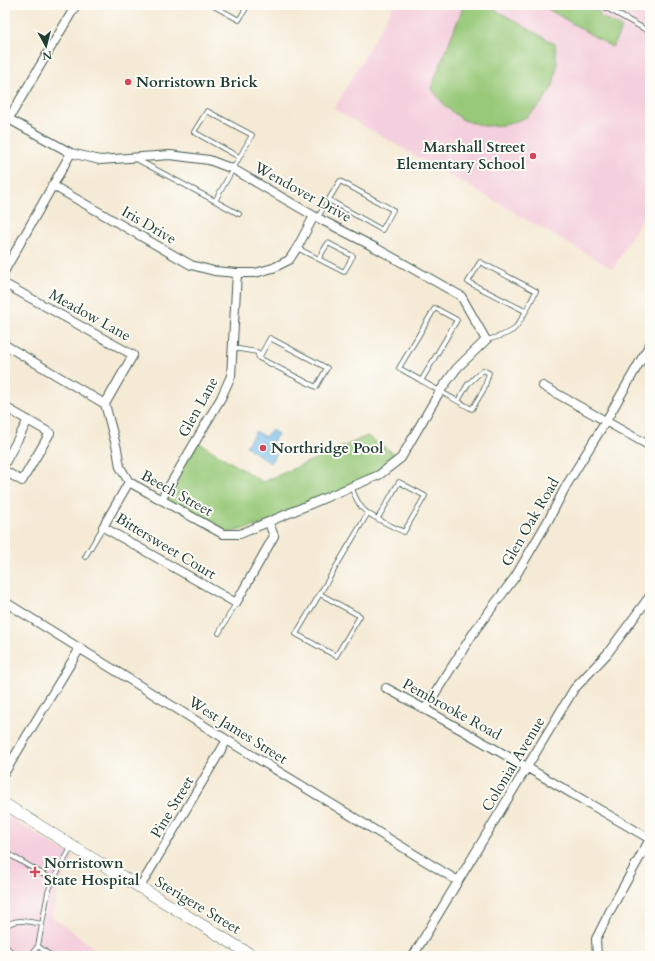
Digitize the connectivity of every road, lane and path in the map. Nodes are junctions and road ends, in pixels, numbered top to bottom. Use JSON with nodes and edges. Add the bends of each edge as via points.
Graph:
{"nodes":[{"id":1,"x":76,"y":5,"type":"edge"},
{"id":2,"x":212,"y":5,"type":"edge"},
{"id":3,"x":248,"y":5,"type":"edge"},
{"id":4,"x":601,"y":5,"type":"edge"},
{"id":5,"x":220,"y":7,"type":"edge"},
{"id":6,"x":650,"y":32,"type":"edge"},
{"id":7,"x":6,"y":120,"type":"edge"},
{"id":8,"x":71,"y":153,"type":"junction"},
{"id":9,"x":239,"y":157,"type":"junction"},
{"id":10,"x":134,"y":158,"type":"junction"},
{"id":11,"x":233,"y":169,"type":"junction"},
{"id":12,"x":52,"y":185,"type":"junction"},
{"id":13,"x":329,"y":200,"type":"junction"},
{"id":14,"x":215,"y":201,"type":"junction"},
{"id":15,"x":239,"y":214,"type":"dead end"},
{"id":16,"x":316,"y":216,"type":"junction"},
{"id":17,"x":297,"y":248,"type":"junction"},
{"id":18,"x":318,"y":258,"type":"junction"},
{"id":19,"x":5,"y":270,"type":"edge"},
{"id":20,"x":237,"y":273,"type":"junction"},
{"id":21,"x":5,"y":284,"type":"edge"},
{"id":22,"x":525,"y":311,"type":"junction"},
{"id":23,"x":486,"y":340,"type":"junction"},
{"id":24,"x":650,"y":344,"type":"edge"},
{"id":25,"x":5,"y":346,"type":"edge"},
{"id":26,"x":233,"y":348,"type":"junction"},
{"id":27,"x":259,"y":358,"type":"junction"},
{"id":28,"x":421,"y":381,"type":"junction"},
{"id":29,"x":543,"y":386,"type":"dead end"},
{"id":30,"x":440,"y":391,"type":"junction"},
{"id":31,"x":458,"y":401,"type":"junction"},
{"id":32,"x":105,"y":404,"type":"junction"},
{"id":33,"x":5,"y":407,"type":"edge"},
{"id":34,"x":28,"y":420,"type":"junction"},
{"id":35,"x":606,"y":422,"type":"junction"},
{"id":36,"x":650,"y":446,"type":"edge"},
{"id":37,"x":5,"y":463,"type":"edge"},
{"id":38,"x":5,"y":471,"type":"edge"},
{"id":39,"x":129,"y":482,"type":"junction"},
{"id":40,"x":351,"y":487,"type":"junction"},
{"id":41,"x":161,"y":500,"type":"junction"},
{"id":42,"x":368,"y":513,"type":"junction"},
{"id":43,"x":378,"y":518,"type":"junction"},
{"id":44,"x":269,"y":523,"type":"junction"},
{"id":45,"x":103,"y":527,"type":"junction"},
{"id":46,"x":85,"y":557,"type":"dead end"},
{"id":47,"x":320,"y":594,"type":"junction"},
{"id":48,"x":650,"y":596,"type":"edge"},
{"id":49,"x":5,"y":602,"type":"edge"},
{"id":50,"x":236,"y":603,"type":"junction"},
{"id":51,"x":219,"y":633,"type":"dead end"},
{"id":52,"x":80,"y":648,"type":"junction"},
{"id":53,"x":386,"y":688,"type":"dead end"},
{"id":54,"x":425,"y":709,"type":"junction"},
{"id":55,"x":227,"y":740,"type":"junction"},
{"id":56,"x":527,"y":767,"type":"junction"},
{"id":57,"x":5,"y":772,"type":"edge"},
{"id":58,"x":5,"y":804,"type":"edge"},
{"id":59,"x":650,"y":839,"type":"edge"},
{"id":60,"x":72,"y":846,"type":"junction"},
{"id":61,"x":5,"y":852,"type":"edge"},
{"id":62,"x":53,"y":880,"type":"junction"},
{"id":63,"x":458,"y":881,"type":"junction"},
{"id":64,"x":140,"y":887,"type":"junction"},
{"id":65,"x":42,"y":924,"type":"junction"},
{"id":66,"x":5,"y":927,"type":"edge"},
{"id":67,"x":5,"y":946,"type":"edge"},
{"id":68,"x":38,"y":946,"type":"junction"},
{"id":69,"x":16,"y":956,"type":"edge"},
{"id":70,"x":30,"y":956,"type":"edge"},
{"id":71,"x":51,"y":956,"type":"edge"},
{"id":72,"x":253,"y":956,"type":"edge"},
{"id":73,"x":413,"y":956,"type":"edge"},
{"id":74,"x":597,"y":956,"type":"edge"}],
"edges":[{"from":1,"to":7,"type":"street"},
{"from":2,"to":5,"type":"lane"},
{"from":3,"to":5,"type":"lane","via":[[239,20]]},
{"from":4,"to":6,"type":"lane"},
{"from":7,"to":8,"type":"street","name":"Wendover Drive"},
{"from":8,"to":10,"type":"street","name":"Wendover Drive","via":[[100,160]]},
{"from":8,"to":12,"type":"street"},
{"from":9,"to":9,"type":"lane","via":[[252,135],[207,111],[194,132]]},
{"from":9,"to":11,"type":"lane"},
{"from":10,"to":11,"type":"street","name":"Wendover Drive","via":[[170,155],[210,160]]},
{"from":10,"to":14,"type":"lane"},
{"from":11,"to":14,"type":"lane"},
{"from":11,"to":16,"type":"street","name":"Wendover Drive"},
{"from":12,"to":19,"type":"street"},
{"from":12,"to":20,"type":"street","name":"Iris Drive","via":[[191,265]]},
{"from":13,"to":13,"type":"lane","via":[[340,181],[393,210],[382,230]]},
{"from":13,"to":16,"type":"lane"},
{"from":14,"to":15,"type":"lane"},
{"from":16,"to":17,"type":"street","name":"Iris Drive"},
{"from":16,"to":23,"type":"street","name":"Wendover Drive","via":[[461,296]]},
{"from":17,"to":18,"type":"lane"},
{"from":17,"to":20,"type":"street","name":"Iris Drive","via":[[289,260],[273,268],[255,273]]},
{"from":18,"to":18,"type":"lane","via":[[344,272],[353,256],[328,243]]},
{"from":20,"to":26,"type":"street","name":"Glen Lane"},
{"from":21,"to":32,"type":"street","name":"Meadow Lane","via":[[133,355]]},
{"from":22,"to":22,"type":"lane","via":[[536,291],[480,262],[468,282]]},
{"from":22,"to":23,"type":"lane","via":[[513,329]]},
{"from":23,"to":30,"type":"street","via":[[457,368]]},
{"from":24,"to":35,"type":"street","name":"Glen Oak Road"},
{"from":25,"to":32,"type":"street"},
{"from":26,"to":27,"type":"lane","via":[[257,352]]},
{"from":26,"to":41,"type":"street","name":"Glen Lane","via":[[232,376]]},
{"from":27,"to":27,"type":"lane","via":[[316,387],[327,368],[270,338]]},
{"from":28,"to":28,"type":"lane","via":[[457,320],[435,308],[400,368]]},
{"from":28,"to":30,"type":"lane"},
{"from":29,"to":35,"type":"street"},
{"from":30,"to":31,"type":"lane"},
{"from":30,"to":40,"type":"street","name":"Beech Street","via":[[401,458],[379,475]]},
{"from":31,"to":31,"type":"lane","via":[[472,409],[484,390],[489,373],[483,370],[468,384]]},
{"from":32,"to":39,"type":"street","name":"Beech Street","via":[[120,467]]},
{"from":33,"to":34,"type":"street"},
{"from":34,"to":37,"type":"street"},
{"from":34,"to":38,"type":"street","via":[[50,433],[22,481]]},
{"from":35,"to":36,"type":"street"},
{"from":35,"to":54,"type":"street","name":"Glen Oak Road","via":[[514,577],[476,629]]},
{"from":39,"to":41,"type":"street","name":"Beech Street"},
{"from":39,"to":45,"type":"street","name":"Bittersweet Court"},
{"from":40,"to":42,"type":"lane"},
{"from":40,"to":44,"type":"street","name":"Beech Street"},
{"from":41,"to":44,"type":"street","name":"Beech Street","via":[[223,534],[240,534]]},
{"from":42,"to":43,"type":"lane"},
{"from":42,"to":47,"type":"lane"},
{"from":43,"to":43,"type":"lane","via":[[404,532],[425,496],[399,482]]},
{"from":44,"to":50,"type":"street","via":[[274,536]]},
{"from":45,"to":46,"type":"lane"},
{"from":45,"to":50,"type":"street","name":"Bittersweet Court"},
{"from":47,"to":47,"type":"lane","via":[[296,634],[336,656],[360,616]]},
{"from":48,"to":56,"type":"street","name":"Colonial Avenue","via":[[607,654],[574,689]]},
{"from":49,"to":52,"type":"street","name":"West James Street"},
{"from":50,"to":51,"type":"lane"},
{"from":52,"to":55,"type":"street","name":"West James Street"},
{"from":52,"to":57,"type":"street"},
{"from":53,"to":54,"type":"street","name":"Pembrooke Road"},
{"from":54,"to":56,"type":"street","name":"Pembrooke Road"},
{"from":55,"to":63,"type":"street","name":"West James Street"},
{"from":55,"to":64,"type":"street","name":"Pine Street"},
{"from":56,"to":59,"type":"street","name":"Pembrooke Road"},
{"from":56,"to":63,"type":"street","name":"Colonial Avenue"},
{"from":58,"to":60,"type":"street","name":"Sterigere Street"},
{"from":59,"to":74,"type":"street","via":[[596,939]]},
{"from":60,"to":62,"type":"lane"},
{"from":60,"to":64,"type":"street","name":"Sterigere Street"},
{"from":61,"to":62,"type":"lane"},
{"from":62,"to":65,"type":"lane"},
{"from":63,"to":73,"type":"street","name":"Colonial Avenue"},
{"from":64,"to":72,"type":"street","name":"Sterigere Street"},
{"from":65,"to":66,"type":"lane","via":[[22,920]]},
{"from":65,"to":68,"type":"lane"},
{"from":67,"to":69,"type":"lane"},
{"from":68,"to":70,"type":"lane"},
{"from":68,"to":71,"type":"lane"}]}
